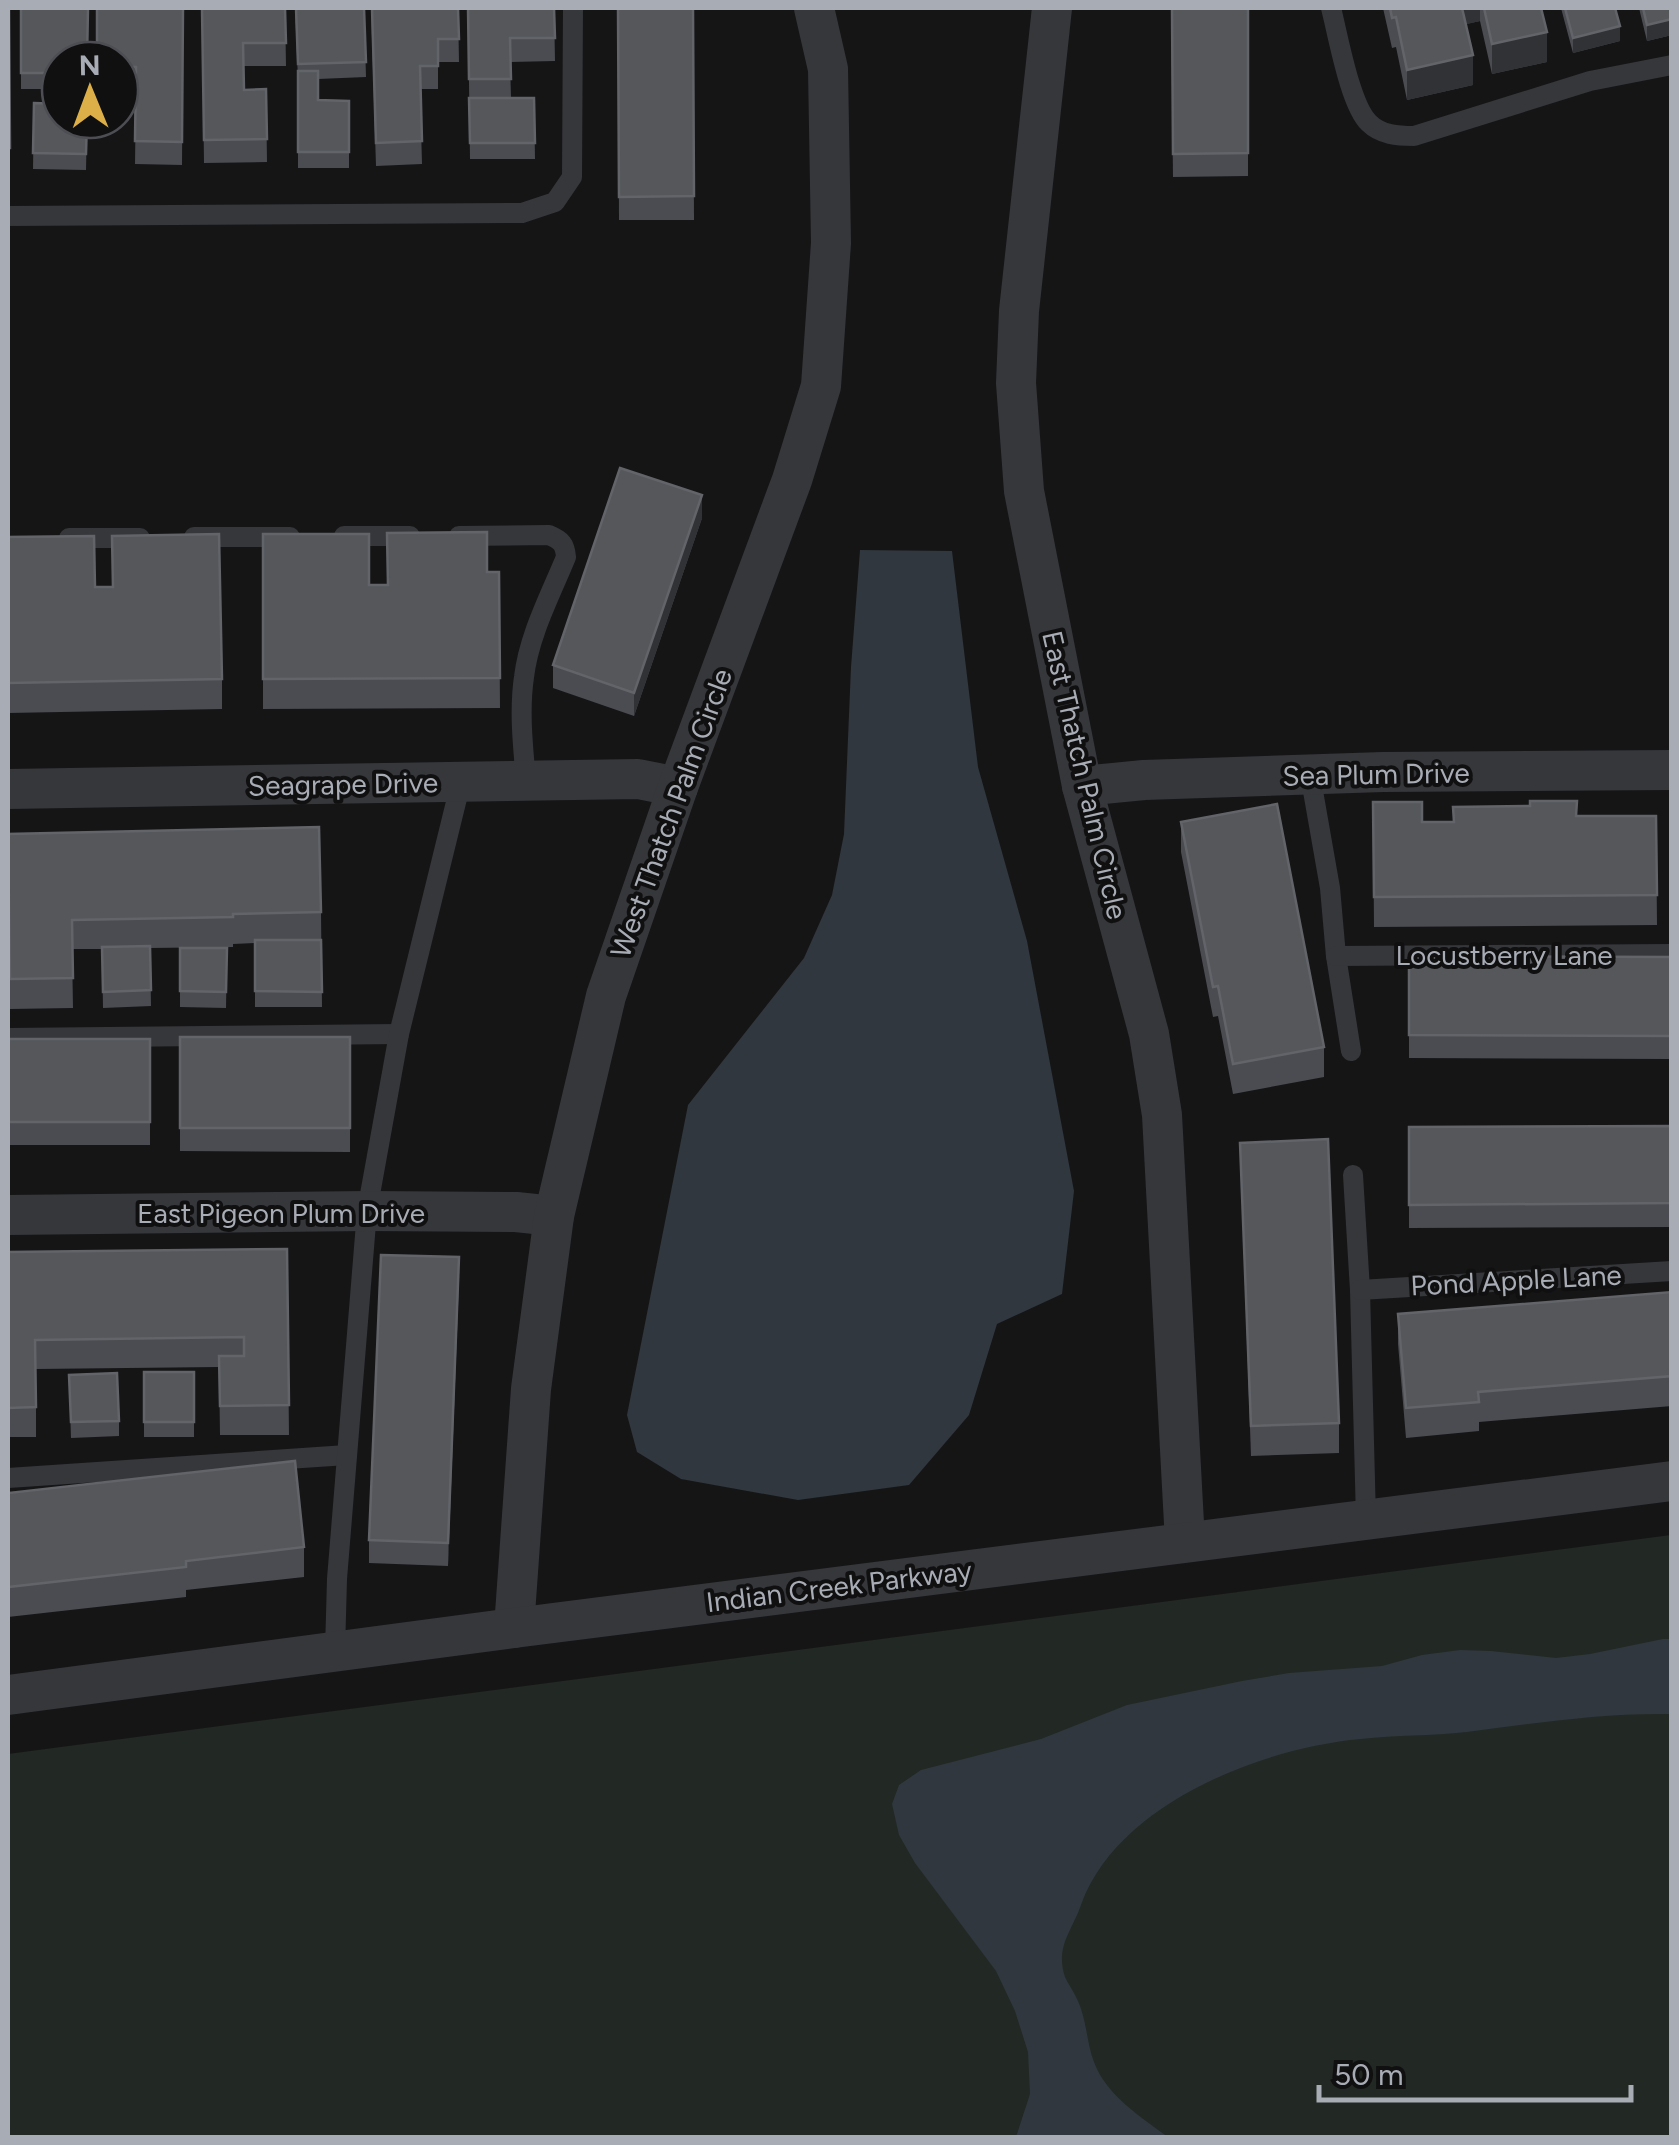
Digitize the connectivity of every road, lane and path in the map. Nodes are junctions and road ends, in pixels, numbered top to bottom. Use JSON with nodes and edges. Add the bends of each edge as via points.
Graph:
{"nodes":[{"id":1,"x":573,"y":8,"type":"edge"},
{"id":2,"x":814,"y":8,"type":"edge"},
{"id":3,"x":1052,"y":8,"type":"edge"},
{"id":4,"x":1331,"y":8,"type":"edge"},
{"id":5,"x":1672,"y":65,"type":"edge"},
{"id":6,"x":8,"y":216,"type":"edge"},
{"id":7,"x":46,"y":538,"type":"edge"},
{"id":8,"x":1672,"y":770,"type":"edge"},
{"id":9,"x":1310,"y":774,"type":"junction"},
{"id":10,"x":526,"y":781,"type":"junction"},
{"id":11,"x":460,"y":782,"type":"junction"},
{"id":12,"x":678,"y":786,"type":"junction"},
{"id":13,"x":1082,"y":786,"type":"junction"},
{"id":14,"x":8,"y":789,"type":"edge"},
{"id":15,"x":1672,"y":954,"type":"edge"},
{"id":16,"x":1336,"y":956,"type":"junction"},
{"id":17,"x":399,"y":1034,"type":"junction"},
{"id":18,"x":8,"y":1038,"type":"edge"},
{"id":19,"x":1350,"y":1051,"type":"dead end"},
{"id":20,"x":1353,"y":1175,"type":"dead end"},
{"id":21,"x":367,"y":1212,"type":"junction"},
{"id":22,"x":8,"y":1215,"type":"edge"},
{"id":23,"x":554,"y":1216,"type":"junction"},
{"id":24,"x":1672,"y":1271,"type":"edge"},
{"id":25,"x":1360,"y":1290,"type":"junction"},
{"id":26,"x":347,"y":1455,"type":"junction"},
{"id":27,"x":8,"y":1478,"type":"edge"},
{"id":28,"x":1672,"y":1480,"type":"edge"},
{"id":29,"x":1366,"y":1519,"type":"junction"},
{"id":30,"x":1186,"y":1542,"type":"junction"},
{"id":31,"x":514,"y":1628,"type":"junction"},
{"id":32,"x":336,"y":1651,"type":"junction"},
{"id":33,"x":8,"y":1694,"type":"edge"}],
"edges":[{"from":1,"to":6,"type":"lane","via":[[572,178],[554,202],[522,213]]},
{"from":2,"to":12,"type":"street","name":"West Thatch Palm Circle","via":[[828,69],[830,127],[832,244],[821,386]]},
{"from":3,"to":13,"type":"street","name":"East Thatch Palm Circle","via":[[1016,384],[1024,490]]},
{"from":4,"to":5,"type":"lane","via":[[1356,104],[1369,123],[1392,136],[1414,136],[1590,82]]},
{"from":7,"to":10,"type":"lane","via":[[560,540],[566,558],[533,635],[523,678]]},
{"from":8,"to":9,"type":"street","name":"Sea Plum Drive"},
{"from":9,"to":13,"type":"street","name":"Sea Plum Drive"},
{"from":9,"to":16,"type":"lane"},
{"from":10,"to":11,"type":"street","name":"Seagrape Drive"},
{"from":10,"to":12,"type":"street","name":"Seagrape Drive","via":[[638,779]]},
{"from":11,"to":14,"type":"street","name":"Seagrape Drive"},
{"from":11,"to":17,"type":"lane"},
{"from":12,"to":23,"type":"street","name":"West Thatch Palm Circle","via":[[606,996]]},
{"from":13,"to":30,"type":"street","name":"East Thatch Palm Circle","via":[[1148,1034],[1162,1115]]},
{"from":15,"to":16,"type":"lane","name":"Locustberry Lane"},
{"from":16,"to":19,"type":"lane"},
{"from":17,"to":18,"type":"lane"},
{"from":17,"to":21,"type":"lane"},
{"from":20,"to":25,"type":"lane"},
{"from":21,"to":22,"type":"street","name":"East Pigeon Plum Drive"},
{"from":21,"to":23,"type":"street","name":"East Pigeon Plum Drive"},
{"from":21,"to":26,"type":"lane"},
{"from":23,"to":31,"type":"street","name":"West Thatch Palm Circle","via":[[531,1389]]},
{"from":24,"to":25,"type":"lane","name":"Pond Apple Lane"},
{"from":25,"to":29,"type":"lane"},
{"from":26,"to":27,"type":"lane"},
{"from":26,"to":32,"type":"lane"},
{"from":28,"to":29,"type":"street","name":"Indian Creek Parkway"},
{"from":29,"to":30,"type":"street","name":"Indian Creek Parkway"},
{"from":30,"to":31,"type":"street","name":"Indian Creek Parkway"},
{"from":31,"to":32,"type":"street","name":"Indian Creek Parkway"},
{"from":32,"to":33,"type":"street","name":"Indian Creek Parkway"}]}
